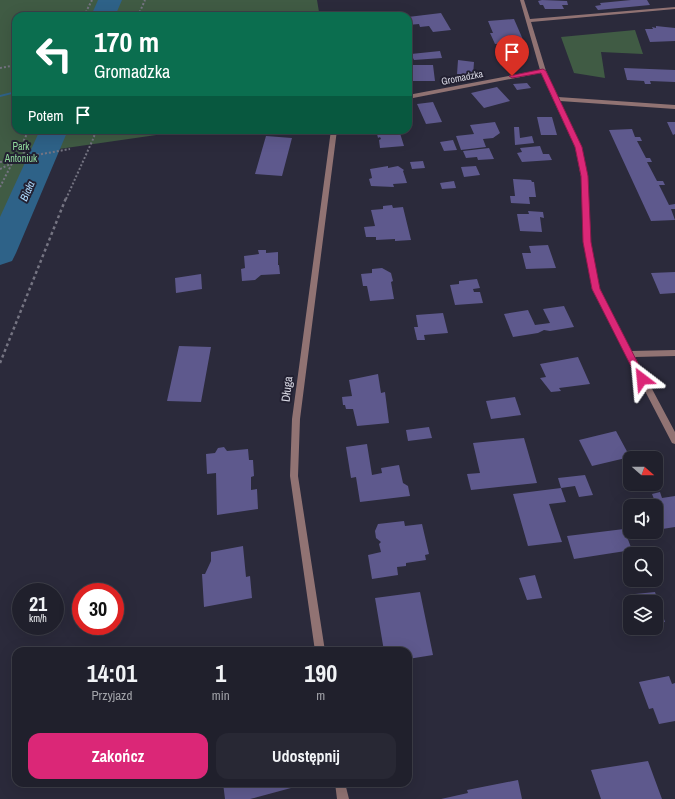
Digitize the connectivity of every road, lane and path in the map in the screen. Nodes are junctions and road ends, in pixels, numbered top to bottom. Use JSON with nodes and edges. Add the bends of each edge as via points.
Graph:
{"nodes":[{"id":1,"x":92,"y":0,"type":"edge"},
{"id":2,"x":145,"y":0,"type":"edge"},
{"id":3,"x":522,"y":0,"type":"edge"},
{"id":4,"x":675,"y":8,"type":"edge"},
{"id":5,"x":86,"y":12,"type":"edge"},
{"id":6,"x":140,"y":12,"type":"edge"},
{"id":7,"x":529,"y":21,"type":"junction"},
{"id":8,"x":12,"y":66,"type":"edge"},
{"id":9,"x":0,"y":68,"type":"edge"},
{"id":10,"x":543,"y":71,"type":"junction"},
{"id":11,"x":412,"y":96,"type":"edge"},
{"id":12,"x":556,"y":99,"type":"junction"},
{"id":13,"x":675,"y":107,"type":"edge"},
{"id":14,"x":27,"y":134,"type":"edge"},
{"id":15,"x":94,"y":134,"type":"edge"},
{"id":16,"x":333,"y":134,"type":"edge"},
{"id":17,"x":20,"y":149,"type":"junction"},
{"id":18,"x":70,"y":150,"type":"dead end"},
{"id":19,"x":27,"y":155,"type":"junction"},
{"id":20,"x":12,"y":161,"type":"junction"},
{"id":21,"x":0,"y":162,"type":"edge"},
{"id":22,"x":0,"y":169,"type":"edge"},
{"id":23,"x":0,"y":187,"type":"edge"},
{"id":24,"x":675,"y":353,"type":"edge"},
{"id":25,"x":629,"y":354,"type":"junction"},
{"id":26,"x":0,"y":363,"type":"edge"},
{"id":27,"x":675,"y":440,"type":"edge"},
{"id":28,"x":319,"y":647,"type":"edge"},
{"id":29,"x":340,"y":787,"type":"edge"},
{"id":30,"x":342,"y":799,"type":"edge"}],
"edges":[{"from":1,"to":5,"type":"path"},
{"from":2,"to":6,"type":"path"},
{"from":3,"to":7,"type":"street"},
{"from":4,"to":7,"type":"street"},
{"from":7,"to":10,"type":"street"},
{"from":8,"to":9,"type":"path"},
{"from":10,"to":11,"type":"street","name":"Gromadzka"},
{"from":10,"to":12,"type":"street"},
{"from":12,"to":13,"type":"street"},
{"from":12,"to":25,"type":"street","via":[[578,147],[584,176],[587,242],[596,289]]},
{"from":14,"to":17,"type":"path"},
{"from":15,"to":26,"type":"path"},
{"from":16,"to":28,"type":"street","name":"Długa","via":[[296,419],[294,476]]},
{"from":17,"to":19,"type":"path"},
{"from":17,"to":20,"type":"path"},
{"from":18,"to":19,"type":"path"},
{"from":19,"to":20,"type":"path"},
{"from":20,"to":21,"type":"path"},
{"from":20,"to":22,"type":"path"},
{"from":20,"to":23,"type":"path"},
{"from":24,"to":25,"type":"street"},
{"from":25,"to":27,"type":"street"},
{"from":29,"to":30,"type":"street"}]}
